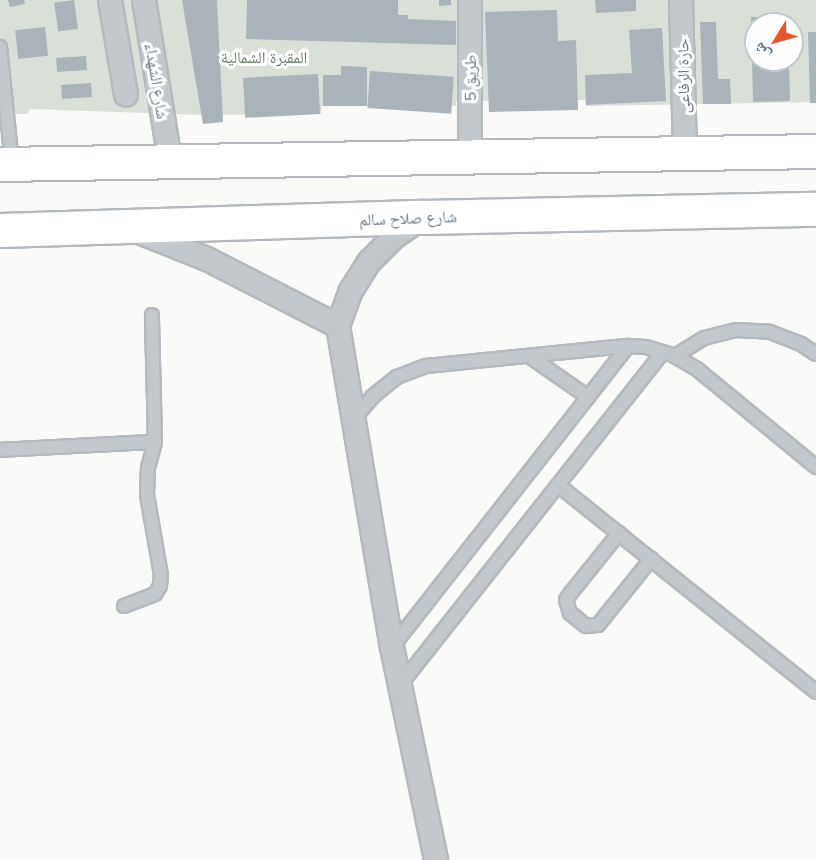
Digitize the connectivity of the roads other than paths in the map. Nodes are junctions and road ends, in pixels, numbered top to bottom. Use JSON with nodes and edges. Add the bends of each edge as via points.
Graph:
{"nodes":[{"id":1,"x":110,"y":0,"type":"edge"},
{"id":2,"x":144,"y":0,"type":"edge"},
{"id":3,"x":471,"y":0,"type":"edge"},
{"id":4,"x":681,"y":0,"type":"edge"},
{"id":5,"x":0,"y":47,"type":"edge"},
{"id":6,"x":126,"y":95,"type":"dead end"},
{"id":7,"x":816,"y":151,"type":"edge"},
{"id":8,"x":685,"y":153,"type":"junction"},
{"id":9,"x":470,"y":156,"type":"junction"},
{"id":10,"x":170,"y":161,"type":"junction"},
{"id":11,"x":6,"y":164,"type":"edge"},
{"id":12,"x":816,"y":210,"type":"edge"},
{"id":13,"x":423,"y":217,"type":"junction"},
{"id":14,"x":123,"y":227,"type":"junction"},
{"id":15,"x":0,"y":230,"type":"edge"},
{"id":16,"x":152,"y":315,"type":"dead end"},
{"id":17,"x":338,"y":326,"type":"junction"},
{"id":18,"x":628,"y":346,"type":"junction"},
{"id":19,"x":663,"y":352,"type":"junction"},
{"id":20,"x":816,"y":354,"type":"edge"},
{"id":21,"x":529,"y":356,"type":"junction"},
{"id":22,"x":675,"y":356,"type":"junction"},
{"id":23,"x":588,"y":397,"type":"junction"},
{"id":24,"x":352,"y":421,"type":"junction"},
{"id":25,"x":155,"y":442,"type":"junction"},
{"id":26,"x":0,"y":450,"type":"edge"},
{"id":27,"x":816,"y":467,"type":"edge"},
{"id":28,"x":558,"y":485,"type":"junction"},
{"id":29,"x":618,"y":533,"type":"junction"},
{"id":30,"x":651,"y":559,"type":"junction"},
{"id":31,"x":124,"y":606,"type":"dead end"},
{"id":32,"x":392,"y":647,"type":"junction"},
{"id":33,"x":400,"y":686,"type":"junction"},
{"id":34,"x":816,"y":692,"type":"edge"},
{"id":35,"x":436,"y":860,"type":"edge"}],
"edges":[{"from":1,"to":6,"type":"street","name":"شارع الشهداء"},
{"from":2,"to":10,"type":"street","name":"شارع الشهداء"},
{"from":3,"to":9,"type":"street","name":"طريق 5"},
{"from":4,"to":8,"type":"street","name":"حارة الرفاعى"},
{"from":5,"to":11,"type":"lane"},
{"from":7,"to":8,"type":"highway"},
{"from":8,"to":9,"type":"highway"},
{"from":9,"to":10,"type":"highway"},
{"from":10,"to":11,"type":"highway"},
{"from":12,"to":13,"type":"highway","name":"شارع صلاح سالم"},
{"from":13,"to":14,"type":"highway","name":"شارع صلاح سالم"},
{"from":13,"to":17,"type":"street","via":[[394,237],[369,262],[350,293]]},
{"from":14,"to":15,"type":"highway","name":"شارع صلاح سالم"},
{"from":14,"to":17,"type":"street","via":[[162,238]]},
{"from":16,"to":25,"type":"lane"},
{"from":17,"to":24,"type":"street"},
{"from":18,"to":19,"type":"lane"},
{"from":18,"to":21,"type":"lane"},
{"from":18,"to":23,"type":"lane"},
{"from":19,"to":22,"type":"lane"},
{"from":19,"to":28,"type":"lane"},
{"from":20,"to":22,"type":"lane","via":[[770,332],[736,330],[704,338]]},
{"from":21,"to":23,"type":"lane"},
{"from":21,"to":24,"type":"lane","via":[[426,366],[397,377],[372,396]]},
{"from":22,"to":27,"type":"lane","via":[[698,370]]},
{"from":23,"to":32,"type":"lane"},
{"from":24,"to":32,"type":"street"},
{"from":25,"to":26,"type":"lane"},
{"from":25,"to":31,"type":"lane","via":[[148,468],[147,495],[160,585],[154,594]]},
{"from":28,"to":29,"type":"lane"},
{"from":28,"to":33,"type":"lane"},
{"from":29,"to":30,"type":"lane"},
{"from":29,"to":30,"type":"lane","via":[[566,600],[570,613],[586,626],[598,625]]},
{"from":30,"to":34,"type":"lane"},
{"from":32,"to":33,"type":"street"},
{"from":33,"to":35,"type":"street"}]}
